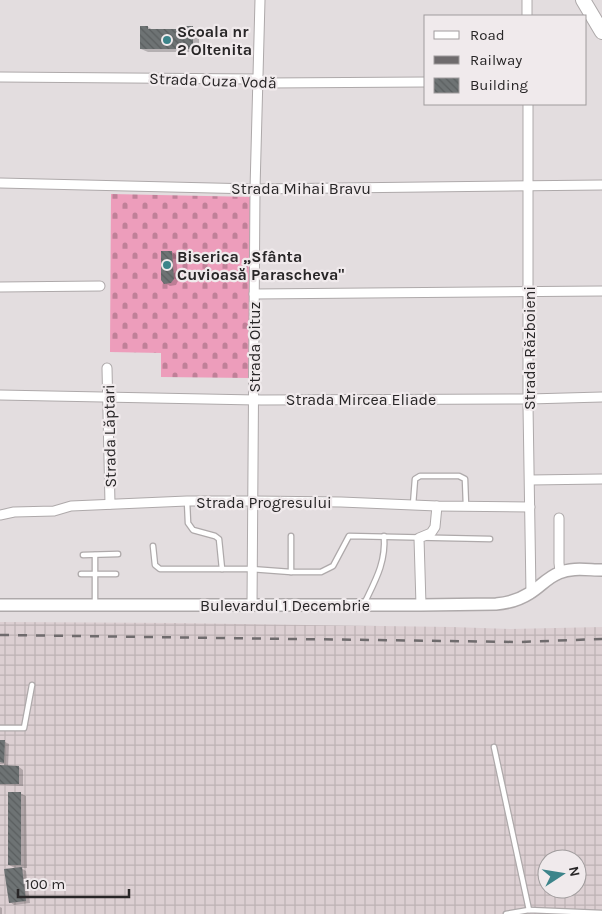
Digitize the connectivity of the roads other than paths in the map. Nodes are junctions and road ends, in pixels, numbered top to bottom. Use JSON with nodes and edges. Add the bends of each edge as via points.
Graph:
{"nodes":[{"id":1,"x":260,"y":0,"type":"edge"},
{"id":2,"x":527,"y":0,"type":"edge"},
{"id":3,"x":583,"y":0,"type":"edge"},
{"id":4,"x":527,"y":15,"type":"edge"},
{"id":5,"x":602,"y":32,"type":"edge"},
{"id":6,"x":0,"y":76,"type":"edge"},
{"id":7,"x":257,"y":79,"type":"junction"},
{"id":8,"x":424,"y":82,"type":"edge"},
{"id":9,"x":528,"y":105,"type":"edge"},
{"id":10,"x":0,"y":184,"type":"edge"},
{"id":11,"x":602,"y":185,"type":"edge"},
{"id":12,"x":528,"y":186,"type":"junction"},
{"id":13,"x":255,"y":188,"type":"junction"},
{"id":14,"x":0,"y":286,"type":"edge"},
{"id":15,"x":100,"y":286,"type":"dead end"},
{"id":16,"x":602,"y":291,"type":"edge"},
{"id":17,"x":528,"y":292,"type":"junction"},
{"id":18,"x":254,"y":294,"type":"junction"},
{"id":19,"x":107,"y":368,"type":"dead end"},
{"id":20,"x":0,"y":395,"type":"edge"},
{"id":21,"x":108,"y":396,"type":"junction"},
{"id":22,"x":602,"y":397,"type":"edge"},
{"id":23,"x":529,"y":399,"type":"junction"},
{"id":24,"x":254,"y":400,"type":"junction"},
{"id":25,"x":530,"y":480,"type":"junction"},
{"id":26,"x":602,"y":480,"type":"edge"},
{"id":27,"x":186,"y":501,"type":"junction"},
{"id":28,"x":253,"y":501,"type":"junction"},
{"id":29,"x":110,"y":504,"type":"junction"},
{"id":30,"x":413,"y":505,"type":"junction"},
{"id":31,"x":437,"y":506,"type":"junction"},
{"id":32,"x":466,"y":506,"type":"junction"},
{"id":33,"x":530,"y":507,"type":"junction"},
{"id":34,"x":0,"y":515,"type":"edge"},
{"id":35,"x":559,"y":518,"type":"dead end"},
{"id":36,"x":291,"y":536,"type":"dead end"},
{"id":37,"x":384,"y":536,"type":"junction"},
{"id":38,"x":419,"y":538,"type":"junction"},
{"id":39,"x":490,"y":539,"type":"dead end"},
{"id":40,"x":153,"y":546,"type":"dead end"},
{"id":41,"x":83,"y":554,"type":"dead end"},
{"id":42,"x":118,"y":554,"type":"dead end"},
{"id":43,"x":94,"y":555,"type":"junction"},
{"id":44,"x":222,"y":569,"type":"junction"},
{"id":45,"x":252,"y":569,"type":"junction"},
{"id":46,"x":602,"y":570,"type":"edge"},
{"id":47,"x":291,"y":572,"type":"junction"},
{"id":48,"x":560,"y":572,"type":"junction"},
{"id":49,"x":81,"y":574,"type":"dead end"},
{"id":50,"x":94,"y":574,"type":"junction"},
{"id":51,"x":116,"y":574,"type":"dead end"},
{"id":52,"x":531,"y":593,"type":"junction"},
{"id":53,"x":95,"y":604,"type":"junction"},
{"id":54,"x":0,"y":605,"type":"edge"},
{"id":55,"x":252,"y":605,"type":"junction"},
{"id":56,"x":364,"y":605,"type":"junction"},
{"id":57,"x":421,"y":606,"type":"junction"},
{"id":58,"x":32,"y":685,"type":"dead end"},
{"id":59,"x":0,"y":728,"type":"edge"},
{"id":60,"x":494,"y":747,"type":"dead end"},
{"id":61,"x":529,"y":910,"type":"junction"},
{"id":62,"x":506,"y":914,"type":"edge"},
{"id":63,"x":598,"y":914,"type":"edge"}],
"edges":[{"from":1,"to":7,"type":"street","name":"Strada Oituz"},
{"from":2,"to":4,"type":"street"},
{"from":3,"to":5,"type":"main road"},
{"from":6,"to":7,"type":"street","name":"Strada Cuza Vodă"},
{"from":7,"to":8,"type":"street","name":"Strada Cuza Vodă","via":[[268,82]]},
{"from":7,"to":13,"type":"street","name":"Strada Oituz"},
{"from":9,"to":12,"type":"street","name":"Strada Războieni"},
{"from":10,"to":13,"type":"street","name":"Strada Mihai Bravu"},
{"from":11,"to":12,"type":"street","name":"Strada Mihai Bravu"},
{"from":12,"to":13,"type":"street","name":"Strada Mihai Bravu"},
{"from":12,"to":17,"type":"street","name":"Strada Războieni"},
{"from":13,"to":18,"type":"street","name":"Strada Oituz"},
{"from":14,"to":15,"type":"street"},
{"from":16,"to":17,"type":"street"},
{"from":17,"to":18,"type":"street"},
{"from":17,"to":23,"type":"street","name":"Strada Războieni"},
{"from":18,"to":24,"type":"street","name":"Strada Oituz"},
{"from":19,"to":21,"type":"street","name":"Strada Lăptari"},
{"from":20,"to":21,"type":"street","name":"Strada Mircea Eliade"},
{"from":21,"to":24,"type":"street","name":"Strada Mircea Eliade"},
{"from":21,"to":29,"type":"street","name":"Strada Lăptari"},
{"from":22,"to":23,"type":"street","name":"Strada Mircea Eliade"},
{"from":23,"to":24,"type":"street","name":"Strada Mircea Eliade"},
{"from":23,"to":25,"type":"street","name":"Strada Războieni"},
{"from":24,"to":28,"type":"street","name":"Strada Oituz"},
{"from":25,"to":26,"type":"street"},
{"from":25,"to":33,"type":"street","name":"Strada Războieni"},
{"from":27,"to":28,"type":"street","name":"Strada Progresului"},
{"from":27,"to":29,"type":"street","name":"Strada Progresului"},
{"from":27,"to":44,"type":"lane","via":[[192,530],[219,539]]},
{"from":28,"to":30,"type":"street","name":"Strada Progresului"},
{"from":28,"to":45,"type":"street","name":"Strada Oituz"},
{"from":29,"to":34,"type":"street","name":"Strada Progresului"},
{"from":30,"to":31,"type":"street","name":"Strada Progresului"},
{"from":30,"to":32,"type":"lane","via":[[415,479],[420,476],[459,476],[465,479]]},
{"from":31,"to":32,"type":"street","name":"Strada Progresului"},
{"from":31,"to":38,"type":"street","via":[[435,527],[431,533]]},
{"from":32,"to":33,"type":"street","name":"Strada Progresului"},
{"from":33,"to":52,"type":"street","name":"Strada Războieni"},
{"from":35,"to":48,"type":"street"},
{"from":36,"to":47,"type":"lane"},
{"from":37,"to":38,"type":"lane"},
{"from":37,"to":47,"type":"lane","via":[[349,536],[333,566],[321,572]]},
{"from":37,"to":56,"type":"lane","via":[[380,571]]},
{"from":38,"to":39,"type":"lane"},
{"from":38,"to":57,"type":"street"},
{"from":40,"to":44,"type":"lane","via":[[155,565],[160,569]]},
{"from":41,"to":43,"type":"lane"},
{"from":42,"to":43,"type":"lane"},
{"from":43,"to":50,"type":"lane"},
{"from":44,"to":45,"type":"lane"},
{"from":45,"to":47,"type":"lane"},
{"from":45,"to":55,"type":"street","name":"Strada Oituz"},
{"from":46,"to":48,"type":"street","name":"Bulevardul 1 Decembrie"},
{"from":48,"to":52,"type":"street","name":"Bulevardul 1 Decembrie"},
{"from":49,"to":50,"type":"lane"},
{"from":50,"to":51,"type":"lane"},
{"from":50,"to":53,"type":"lane"},
{"from":52,"to":57,"type":"street","name":"Bulevardul 1 Decembrie","via":[[508,603]]},
{"from":53,"to":54,"type":"street","name":"Bulevardul 1 Decembrie"},
{"from":53,"to":55,"type":"street","name":"Bulevardul 1 Decembrie"},
{"from":55,"to":56,"type":"street","name":"Bulevardul 1 Decembrie"},
{"from":56,"to":57,"type":"street","name":"Bulevardul 1 Decembrie"},
{"from":58,"to":59,"type":"lane","via":[[24,728]]},
{"from":60,"to":61,"type":"lane"},
{"from":61,"to":62,"type":"lane"},
{"from":61,"to":63,"type":"lane"}]}
